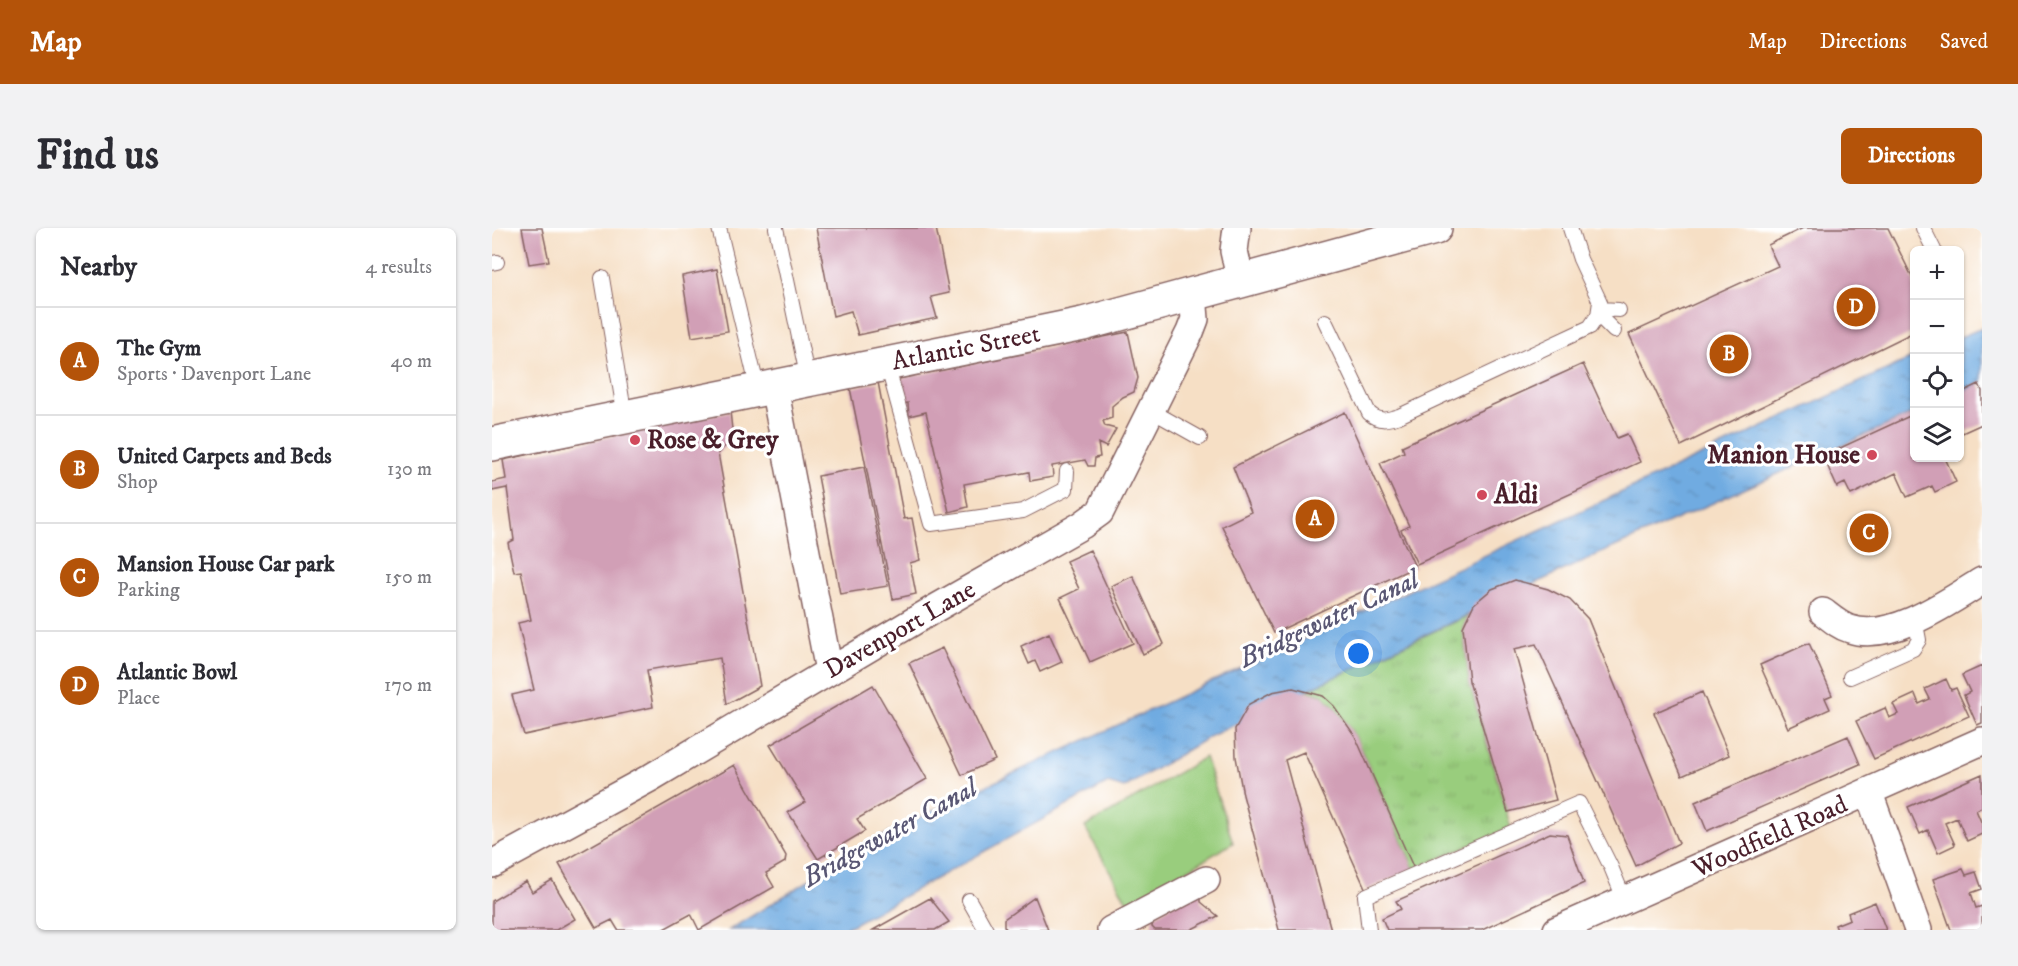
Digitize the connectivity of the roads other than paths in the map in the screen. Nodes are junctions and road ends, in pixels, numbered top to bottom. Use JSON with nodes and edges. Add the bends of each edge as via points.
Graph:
{"nodes":[{"id":1,"x":719,"y":228,"type":"edge"},
{"id":2,"x":776,"y":228,"type":"edge"},
{"id":3,"x":1238,"y":228,"type":"edge"},
{"id":4,"x":1435,"y":228,"type":"edge"},
{"id":5,"x":1570,"y":228,"type":"edge"},
{"id":6,"x":1923,"y":228,"type":"edge"},
{"id":7,"x":1399,"y":233,"type":"edge"},
{"id":8,"x":1932,"y":246,"type":"edge"},
{"id":9,"x":602,"y":278,"type":"dead end"},
{"id":10,"x":1241,"y":282,"type":"junction"},
{"id":11,"x":1193,"y":295,"type":"junction"},
{"id":12,"x":1619,"y":310,"type":"dead end"},
{"id":13,"x":1599,"y":312,"type":"junction"},
{"id":14,"x":1325,"y":321,"type":"dead end"},
{"id":15,"x":1614,"y":331,"type":"dead end"},
{"id":16,"x":887,"y":364,"type":"junction"},
{"id":17,"x":808,"y":380,"type":"junction"},
{"id":18,"x":766,"y":389,"type":"junction"},
{"id":19,"x":1150,"y":410,"type":"junction"},
{"id":20,"x":625,"y":417,"type":"junction"},
{"id":21,"x":1200,"y":438,"type":"dead end"},
{"id":22,"x":492,"y":444,"type":"edge"},
{"id":23,"x":1067,"y":471,"type":"dead end"},
{"id":24,"x":1982,"y":581,"type":"edge"},
{"id":25,"x":1823,"y":612,"type":"dead end"},
{"id":26,"x":1915,"y":619,"type":"junction"},
{"id":27,"x":829,"y":672,"type":"junction"},
{"id":28,"x":1850,"y":677,"type":"dead end"},
{"id":29,"x":1982,"y":741,"type":"edge"},
{"id":30,"x":1869,"y":793,"type":"junction"},
{"id":31,"x":492,"y":864,"type":"edge"},
{"id":32,"x":1206,"y":880,"type":"dead end"},
{"id":33,"x":969,"y":900,"type":"dead end"},
{"id":34,"x":1625,"y":901,"type":"junction"},
{"id":35,"x":986,"y":930,"type":"edge"},
{"id":36,"x":1111,"y":930,"type":"edge"},
{"id":37,"x":1369,"y":930,"type":"edge"},
{"id":38,"x":1557,"y":930,"type":"edge"},
{"id":39,"x":1918,"y":930,"type":"edge"}],
"edges":[{"from":1,"to":18,"type":"lane"},
{"from":2,"to":17,"type":"lane"},
{"from":3,"to":10,"type":"street","via":[[1234,251]]},
{"from":4,"to":7,"type":"street","name":"Atlantic Street"},
{"from":5,"to":13,"type":"lane","via":[[1600,302]]},
{"from":6,"to":8,"type":"lane"},
{"from":7,"to":10,"type":"street","name":"Atlantic Street"},
{"from":9,"to":20,"type":"lane"},
{"from":10,"to":11,"type":"street","name":"Atlantic Street"},
{"from":11,"to":16,"type":"street","name":"Atlantic Street","via":[[1083,324]]},
{"from":11,"to":19,"type":"street","name":"Davenport Lane","via":[[1192,325]]},
{"from":12,"to":13,"type":"lane"},
{"from":13,"to":14,"type":"lane","via":[[1582,332],[1383,420],[1369,413]]},
{"from":13,"to":15,"type":"lane"},
{"from":16,"to":17,"type":"street","name":"Atlantic Street"},
{"from":16,"to":23,"type":"lane","via":[[931,524],[1023,511],[1066,489]]},
{"from":17,"to":18,"type":"street","name":"Atlantic Street"},
{"from":18,"to":20,"type":"street","name":"Atlantic Street"},
{"from":18,"to":27,"type":"street"},
{"from":19,"to":21,"type":"lane"},
{"from":19,"to":27,"type":"street","name":"Davenport Lane","via":[[1100,512]]},
{"from":20,"to":22,"type":"street","name":"Atlantic Street"},
{"from":24,"to":26,"type":"street","via":[[1932,613]]},
{"from":25,"to":26,"type":"street","via":[[1840,625],[1862,632],[1881,631]]},
{"from":26,"to":28,"type":"lane","via":[[1920,640],[1913,649]]},
{"from":27,"to":31,"type":"street","name":"Davenport Lane","via":[[650,778]]},
{"from":29,"to":30,"type":"street","name":"Woodfield Road"},
{"from":30,"to":34,"type":"street","name":"Woodfield Road"},
{"from":30,"to":39,"type":"street"},
{"from":32,"to":36,"type":"street"},
{"from":33,"to":35,"type":"lane"},
{"from":34,"to":37,"type":"lane","via":[[1579,803],[1365,896]]},
{"from":34,"to":38,"type":"street","name":"Woodfield Road"}]}
